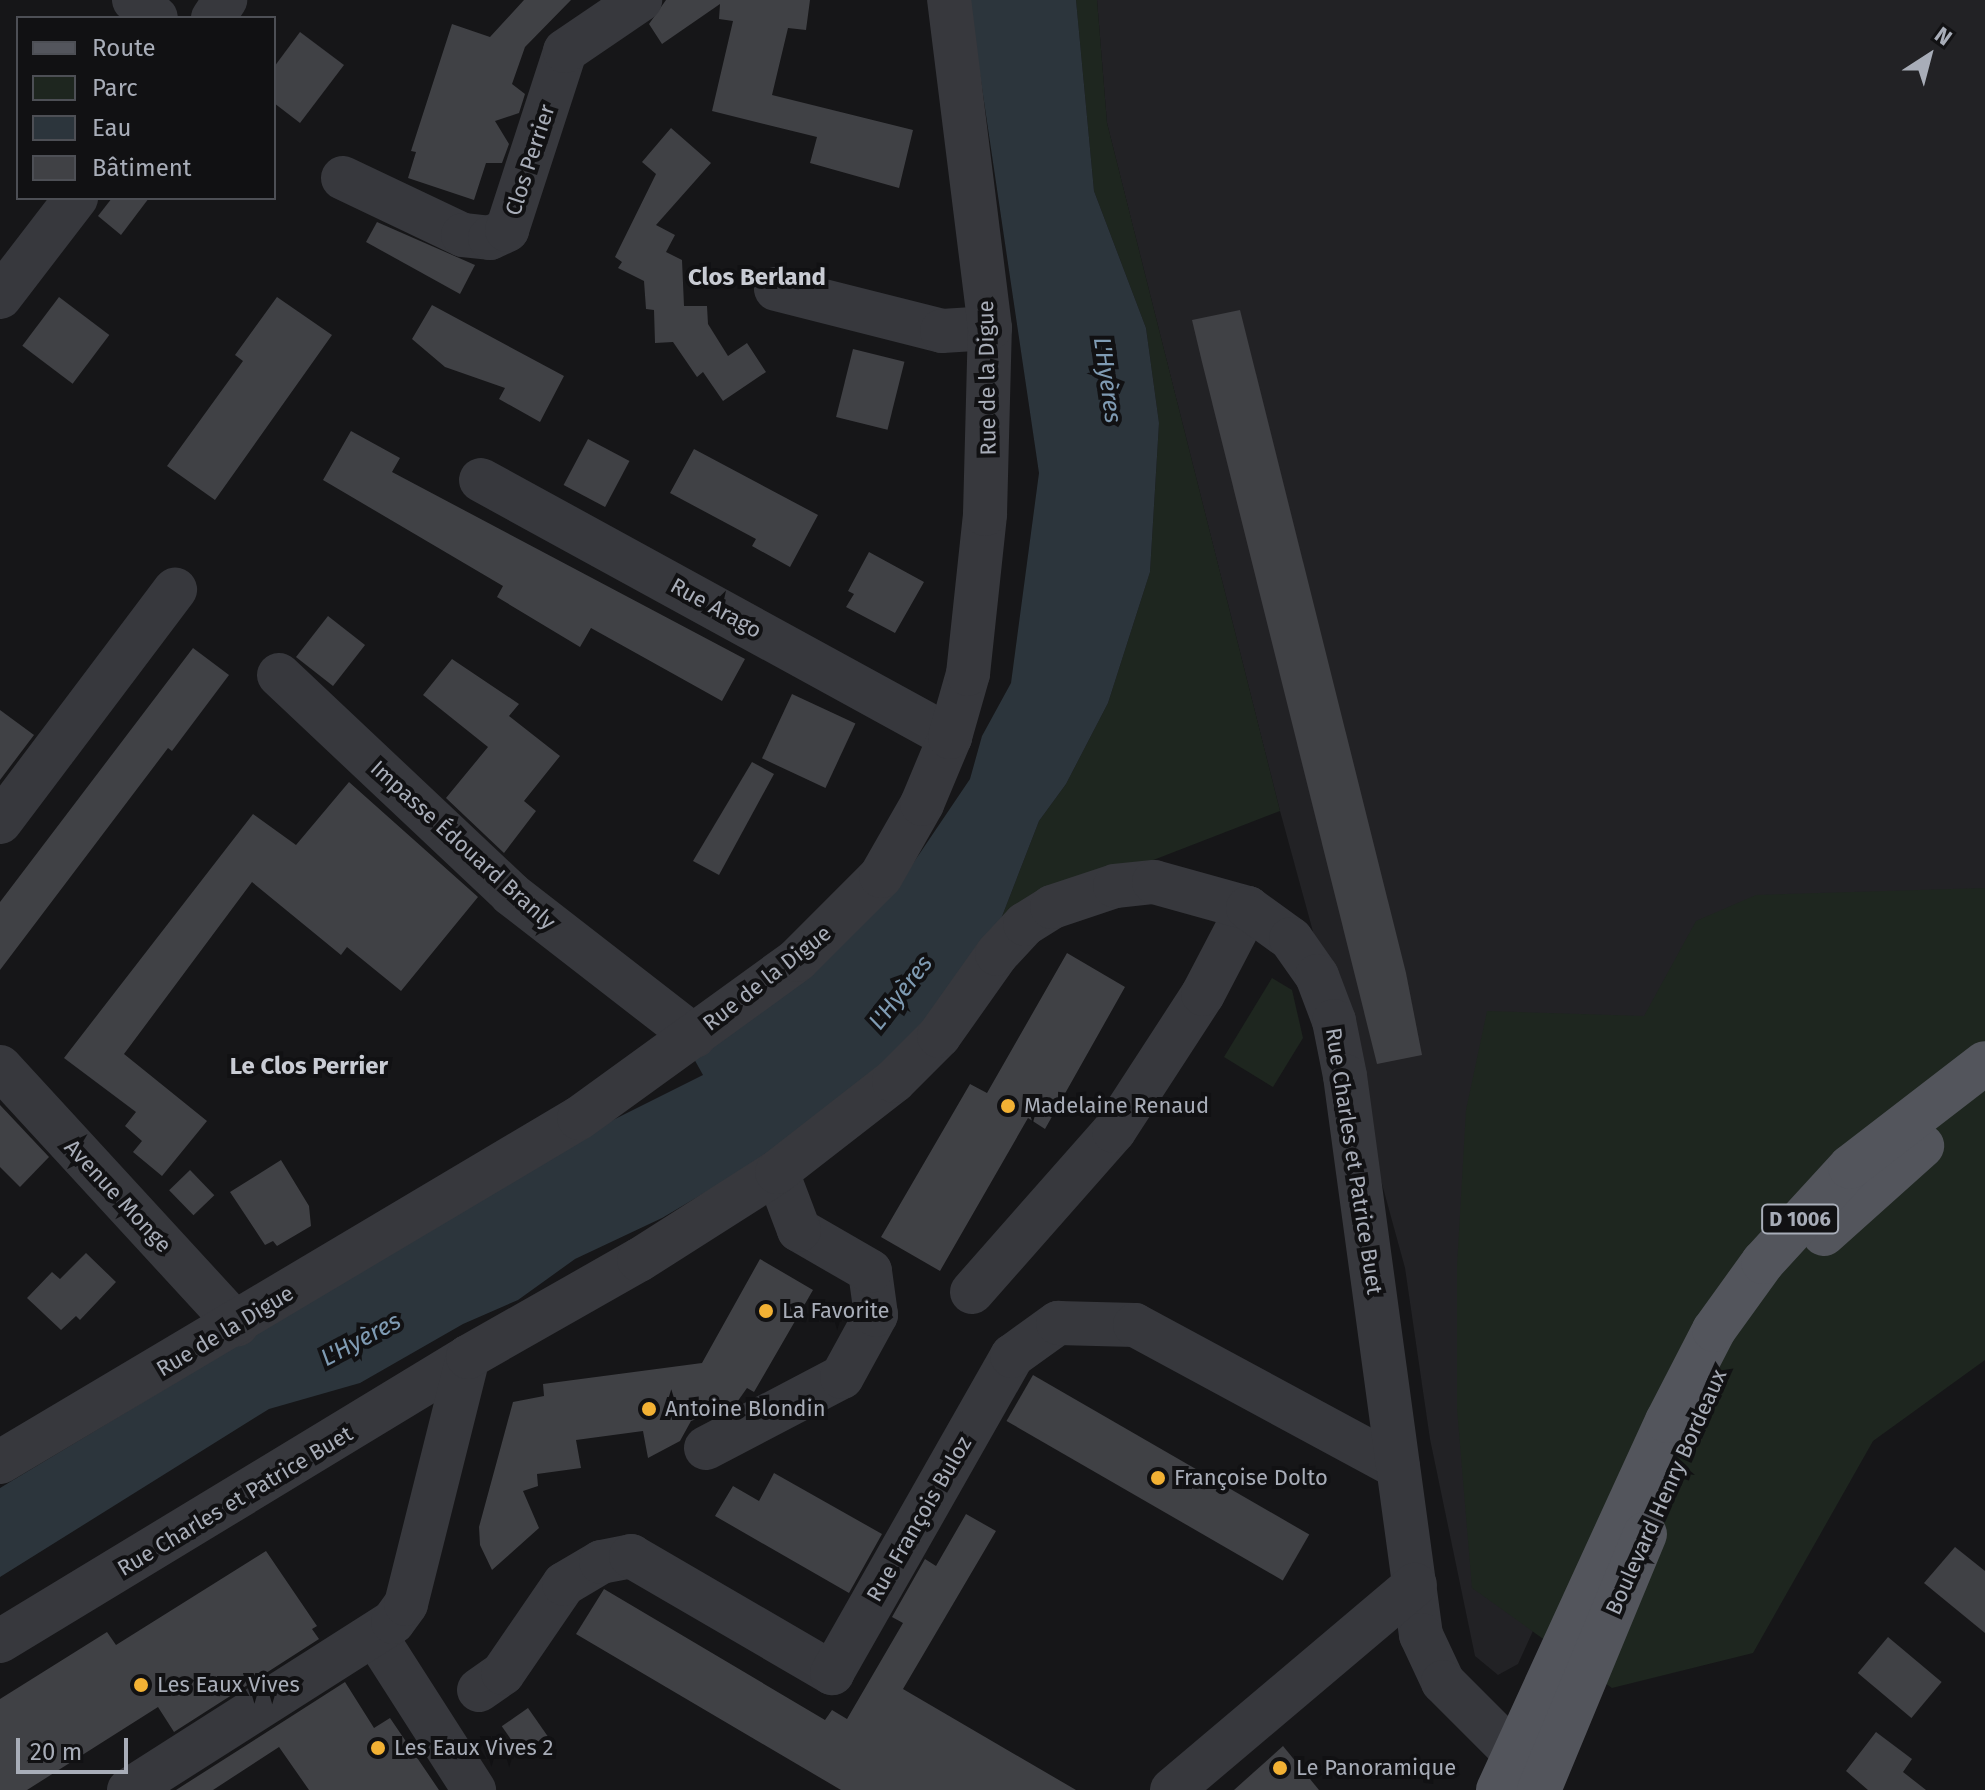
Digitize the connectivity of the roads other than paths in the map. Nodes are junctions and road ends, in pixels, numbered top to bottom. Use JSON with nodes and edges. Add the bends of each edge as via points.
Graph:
{"nodes":[{"id":1,"x":134,"y":0,"type":"edge"},
{"id":2,"x":640,"y":0,"type":"edge"},
{"id":3,"x":949,"y":0,"type":"edge"},
{"id":4,"x":154,"y":16,"type":"edge"},
{"id":5,"x":343,"y":178,"type":"dead end"},
{"id":6,"x":74,"y":200,"type":"edge"},
{"id":7,"x":776,"y":289,"type":"dead end"},
{"id":8,"x":0,"y":297,"type":"edge"},
{"id":9,"x":990,"y":328,"type":"junction"},
{"id":10,"x":481,"y":480,"type":"dead end"},
{"id":11,"x":175,"y":590,"type":"dead end"},
{"id":12,"x":279,"y":675,"type":"dead end"},
{"id":13,"x":950,"y":737,"type":"junction"},
{"id":14,"x":0,"y":822,"type":"edge"},
{"id":15,"x":1248,"y":908,"type":"junction"},
{"id":16,"x":694,"y":1036,"type":"junction"},
{"id":17,"x":1985,"y":1063,"type":"edge"},
{"id":18,"x":0,"y":1067,"type":"edge"},
{"id":19,"x":1985,"y":1100,"type":"edge"},
{"id":20,"x":777,"y":1172,"type":"junction"},
{"id":21,"x":972,"y":1292,"type":"dead end"},
{"id":22,"x":237,"y":1325,"type":"junction"},
{"id":23,"x":468,"y":1357,"type":"junction"},
{"id":24,"x":706,"y":1448,"type":"dead end"},
{"id":25,"x":0,"y":1462,"type":"edge"},
{"id":26,"x":1398,"y":1467,"type":"junction"},
{"id":27,"x":1415,"y":1585,"type":"junction"},
{"id":28,"x":375,"y":1635,"type":"junction"},
{"id":29,"x":0,"y":1641,"type":"edge"},
{"id":30,"x":479,"y":1690,"type":"dead end"},
{"id":31,"x":1529,"y":1779,"type":"edge"},
{"id":32,"x":129,"y":1790,"type":"edge"},
{"id":33,"x":474,"y":1790,"type":"edge"},
{"id":34,"x":1172,"y":1790,"type":"edge"}],
"edges":[{"from":1,"to":4,"type":"street"},
{"from":2,"to":5,"type":"street","name":"Clos Perrier","via":[[565,51],[507,230],[490,238],[463,235]]},
{"from":3,"to":9,"type":"street","name":"Rue de la Digue"},
{"from":6,"to":8,"type":"street"},
{"from":7,"to":9,"type":"street","via":[[942,331]]},
{"from":9,"to":13,"type":"street","name":"Rue de la Digue","via":[[991,427],[979,589],[968,674]]},
{"from":10,"to":13,"type":"street","name":"Rue Arago"},
{"from":11,"to":14,"type":"street"},
{"from":12,"to":16,"type":"street","name":"Impasse Édouard Branly","via":[[511,894]]},
{"from":13,"to":16,"type":"street","name":"Rue de la Digue","via":[[922,804],[881,876],[797,960]]},
{"from":15,"to":20,"type":"street","name":"Rue Charles et Patrice Buet","via":[[1154,882],[1115,886],[1052,907],[1025,924],[997,954],[939,1036],[894,1081]]},
{"from":15,"to":21,"type":"street","via":[[1203,994],[1114,1131]]},
{"from":15,"to":26,"type":"street","name":"Rue Charles et Patrice Buet","via":[[1291,939],[1317,976],[1334,1021]]},
{"from":16,"to":22,"type":"street","name":"Rue de la Digue","via":[[579,1118]]},
{"from":17,"to":31,"type":"main road","name":"Boulevard Henry Bordeaux","number":"D 1006","via":[[1850,1167],[1763,1262],[1714,1330],[1619,1523]]},
{"from":18,"to":22,"type":"street","name":"Avenue Monge"},
{"from":19,"to":31,"type":"main road","name":"Boulevard Henry Bordeaux","number":"D 1006","via":[[1905,1158],[1835,1222],[1735,1341]]},
{"from":20,"to":23,"type":"street","name":"Rue Charles et Patrice Buet","via":[[639,1260]]},
{"from":20,"to":24,"type":"street","via":[[799,1230],[870,1271],[876,1315],[842,1377]]},
{"from":22,"to":25,"type":"street","name":"Rue de la Digue"},
{"from":23,"to":28,"type":"street","via":[[406,1604]]},
{"from":23,"to":29,"type":"street","name":"Rue Charles et Patrice Buet"},
{"from":26,"to":27,"type":"street","name":"Rue Charles et Patrice Buet"},
{"from":26,"to":30,"type":"street","name":"Rue François Buloz","via":[[1135,1325],[1058,1323],[1012,1356],[832,1673],[631,1556],[601,1562],[564,1584],[503,1673]]},
{"from":27,"to":31,"type":"street","name":"Rue Charles et Patrice Buet","via":[[1429,1660]]},
{"from":27,"to":34,"type":"street"},
{"from":28,"to":32,"type":"street"},
{"from":28,"to":33,"type":"street"}]}
